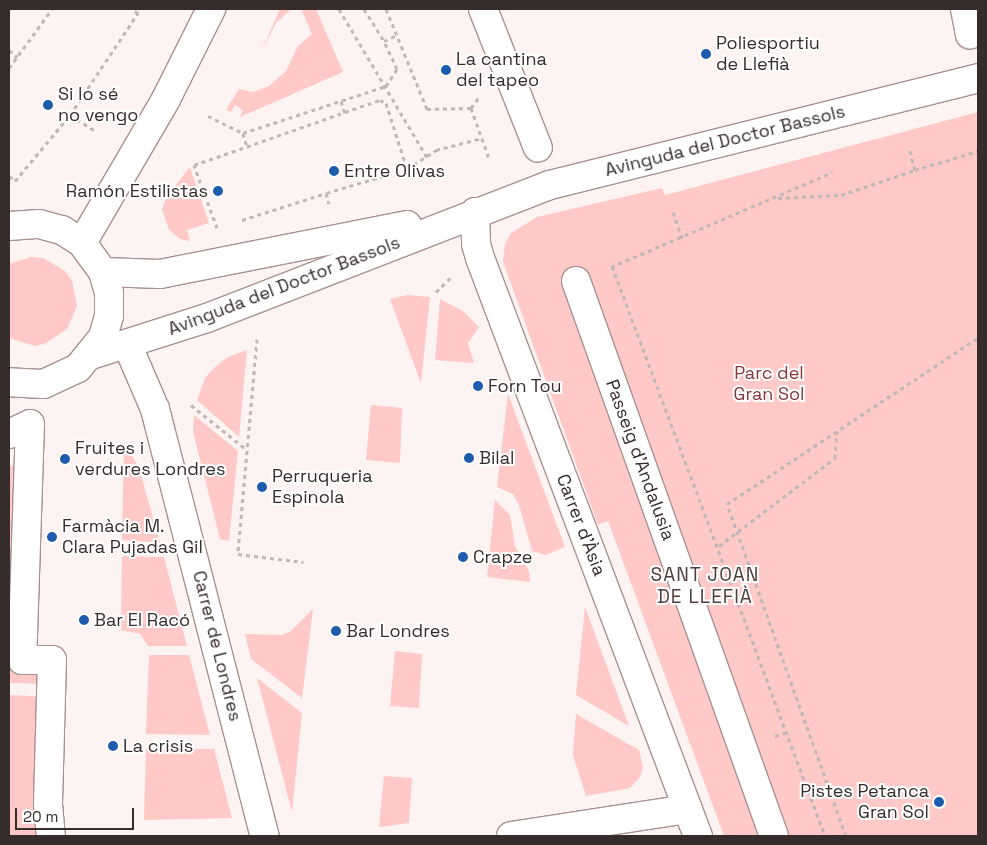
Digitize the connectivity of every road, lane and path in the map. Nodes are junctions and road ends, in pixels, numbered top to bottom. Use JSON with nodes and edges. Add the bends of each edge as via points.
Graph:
{"nodes":[{"id":1,"x":52,"y":9,"type":"edge"},
{"id":2,"x":131,"y":9,"type":"edge"},
{"id":3,"x":211,"y":9,"type":"edge"},
{"id":4,"x":338,"y":9,"type":"edge"},
{"id":5,"x":364,"y":9,"type":"edge"},
{"id":6,"x":386,"y":9,"type":"edge"},
{"id":7,"x":483,"y":9,"type":"edge"},
{"id":8,"x":397,"y":36,"type":"junction"},
{"id":9,"x":384,"y":41,"type":"junction"},
{"id":10,"x":9,"y":50,"type":"edge"},
{"id":11,"x":17,"y":57,"type":"junction"},
{"id":12,"x":9,"y":68,"type":"edge"},
{"id":13,"x":978,"y":78,"type":"edge"},
{"id":14,"x":386,"y":86,"type":"junction"},
{"id":15,"x":341,"y":101,"type":"junction"},
{"id":16,"x":345,"y":113,"type":"junction"},
{"id":17,"x":70,"y":115,"type":"junction"},
{"id":18,"x":208,"y":116,"type":"dead end"},
{"id":19,"x":96,"y":131,"type":"dead end"},
{"id":20,"x":243,"y":133,"type":"junction"},
{"id":21,"x":482,"y":138,"type":"junction"},
{"id":22,"x":247,"y":147,"type":"junction"},
{"id":23,"x":538,"y":148,"type":"dead end"},
{"id":24,"x":910,"y":151,"type":"dead end"},
{"id":25,"x":978,"y":151,"type":"edge"},
{"id":26,"x":427,"y":157,"type":"junction"},
{"id":27,"x":490,"y":161,"type":"dead end"},
{"id":28,"x":407,"y":169,"type":"junction"},
{"id":29,"x":915,"y":170,"type":"junction"},
{"id":30,"x":833,"y":172,"type":"dead end"},
{"id":31,"x":9,"y":176,"type":"edge"},
{"id":32,"x":326,"y":193,"type":"junction"},
{"id":33,"x":774,"y":198,"type":"junction"},
{"id":34,"x":329,"y":204,"type":"dead end"},
{"id":35,"x":475,"y":212,"type":"junction"},
{"id":36,"x":673,"y":212,"type":"dead end"},
{"id":37,"x":234,"y":222,"type":"dead end"},
{"id":38,"x":225,"y":225,"type":"dead end"},
{"id":39,"x":9,"y":226,"type":"edge"},
{"id":40,"x":682,"y":238,"type":"junction"},
{"id":41,"x":82,"y":243,"type":"junction"},
{"id":42,"x":612,"y":266,"type":"junction"},
{"id":43,"x":103,"y":272,"type":"junction"},
{"id":44,"x":576,"y":281,"type":"joint"},
{"id":45,"x":978,"y":338,"type":"edge"},
{"id":46,"x":257,"y":339,"type":"dead end"},
{"id":47,"x":127,"y":344,"type":"junction"},
{"id":48,"x":91,"y":355,"type":"junction"},
{"id":49,"x":9,"y":382,"type":"edge"},
{"id":50,"x":191,"y":405,"type":"dead end"},
{"id":51,"x":837,"y":431,"type":"junction"},
{"id":52,"x":9,"y":434,"type":"edge"},
{"id":53,"x":246,"y":449,"type":"junction"},
{"id":54,"x":737,"y":532,"type":"junction"},
{"id":55,"x":719,"y":546,"type":"junction"},
{"id":56,"x":304,"y":562,"type":"dead end"},
{"id":57,"x":688,"y":809,"type":"junction"},
{"id":58,"x":51,"y":836,"type":"edge"},
{"id":59,"x":265,"y":836,"type":"edge"},
{"id":60,"x":511,"y":836,"type":"edge"},
{"id":61,"x":698,"y":836,"type":"edge"},
{"id":62,"x":774,"y":836,"type":"edge"},
{"id":63,"x":826,"y":836,"type":"edge"},
{"id":64,"x":846,"y":836,"type":"edge"}],
"edges":[{"from":1,"to":11,"type":"path"},
{"from":2,"to":17,"type":"path","via":[[138,13]]},
{"from":3,"to":41,"type":"street","via":[[166,99]]},
{"from":4,"to":14,"type":"path"},
{"from":5,"to":9,"type":"path"},
{"from":6,"to":8,"type":"path"},
{"from":7,"to":23,"type":"street"},
{"from":8,"to":9,"type":"path"},
{"from":8,"to":21,"type":"path","via":[[427,109],[471,108]]},
{"from":9,"to":14,"type":"path","via":[[397,69]]},
{"from":10,"to":11,"type":"path"},
{"from":11,"to":12,"type":"path"},
{"from":13,"to":35,"type":"street","name":"Avinguda del Doctor Bassols","via":[[550,185]]},
{"from":14,"to":15,"type":"path"},
{"from":14,"to":26,"type":"path"},
{"from":15,"to":16,"type":"path"},
{"from":15,"to":20,"type":"path"},
{"from":16,"to":22,"type":"path"},
{"from":16,"to":28,"type":"path","via":[[380,100],[386,103]]},
{"from":17,"to":19,"type":"path"},
{"from":17,"to":31,"type":"path","via":[[15,182]]},
{"from":18,"to":20,"type":"path"},
{"from":20,"to":22,"type":"path"},
{"from":21,"to":26,"type":"path","via":[[450,145]]},
{"from":21,"to":27,"type":"path"},
{"from":22,"to":38,"type":"path","via":[[194,165],[216,228]]},
{"from":24,"to":29,"type":"path"},
{"from":25,"to":29,"type":"path"},
{"from":26,"to":28,"type":"path"},
{"from":28,"to":32,"type":"path"},
{"from":29,"to":33,"type":"path","via":[[841,195]]},
{"from":30,"to":33,"type":"path"},
{"from":32,"to":34,"type":"path"},
{"from":32,"to":37,"type":"path"},
{"from":33,"to":40,"type":"path"},
{"from":35,"to":43,"type":"street","name":"Avinguda del Doctor Bassols","via":[[160,274]]},
{"from":35,"to":47,"type":"street","name":"Avinguda del Doctor Bassols","via":[[207,318]]},
{"from":35,"to":57,"type":"street","name":"Carrer d'Àsia","via":[[480,258]]},
{"from":36,"to":40,"type":"path"},
{"from":39,"to":41,"type":"street","via":[[39,224],[62,230]]},
{"from":40,"to":42,"type":"path"},
{"from":41,"to":43,"type":"street"},
{"from":42,"to":44,"type":"path"},
{"from":42,"to":55,"type":"path"},
{"from":43,"to":48,"type":"street","via":[[109,293],[109,316],[103,336]]},
{"from":44,"to":62,"type":"street","name":"Passeig d'Andalusia"},
{"from":45,"to":51,"type":"path"},
{"from":46,"to":53,"type":"path"},
{"from":47,"to":48,"type":"street","name":"Avinguda del Doctor Bassols"},
{"from":47,"to":59,"type":"street","name":"Carrer de Londres","via":[[155,409]]},
{"from":48,"to":49,"type":"street","via":[[78,368],[52,381],[25,385]]},
{"from":50,"to":53,"type":"path"},
{"from":51,"to":54,"type":"path","via":[[835,458]]},
{"from":51,"to":54,"type":"path","via":[[727,504]]},
{"from":52,"to":58,"type":"street","via":[[30,424],[22,660],[52,660],[48,804]]},
{"from":53,"to":56,"type":"path","via":[[238,554]]},
{"from":54,"to":55,"type":"path"},
{"from":54,"to":64,"type":"path"},
{"from":55,"to":63,"type":"path"},
{"from":57,"to":60,"type":"street"},
{"from":57,"to":61,"type":"street","name":"Carrer d'Àsia"}]}
